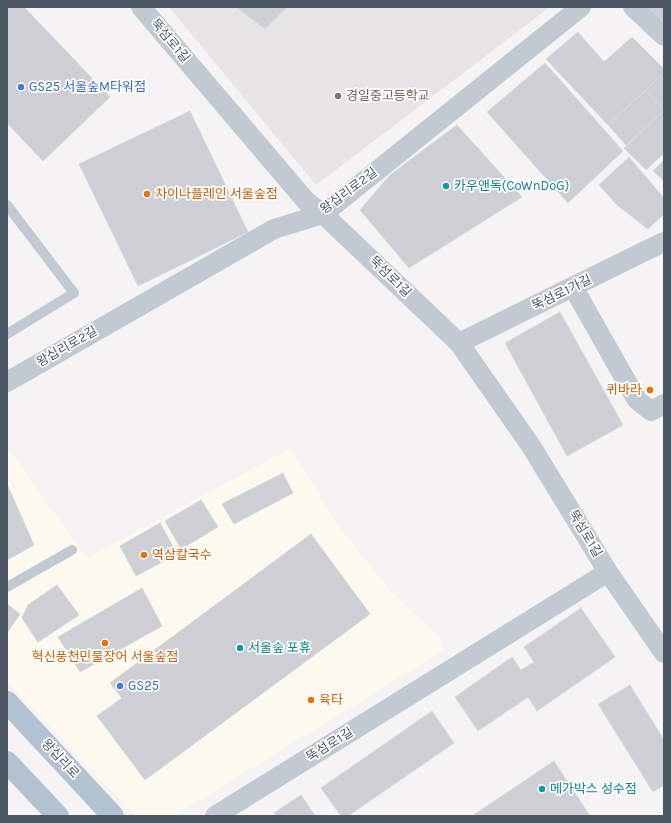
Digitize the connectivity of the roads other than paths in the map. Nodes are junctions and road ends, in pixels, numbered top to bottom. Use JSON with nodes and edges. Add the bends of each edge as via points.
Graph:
{"nodes":[{"id":1,"x":141,"y":7,"type":"edge"},
{"id":2,"x":581,"y":7,"type":"edge"},
{"id":3,"x":633,"y":7,"type":"edge"},
{"id":4,"x":664,"y":36,"type":"edge"},
{"id":5,"x":7,"y":205,"type":"edge"},
{"id":6,"x":323,"y":214,"type":"junction"},
{"id":7,"x":664,"y":242,"type":"edge"},
{"id":8,"x":573,"y":287,"type":"junction"},
{"id":9,"x":7,"y":334,"type":"edge"},
{"id":10,"x":459,"y":343,"type":"junction"},
{"id":11,"x":7,"y":382,"type":"edge"},
{"id":12,"x":664,"y":404,"type":"edge"},
{"id":13,"x":72,"y":550,"type":"dead end"},
{"id":14,"x":608,"y":572,"type":"junction"},
{"id":15,"x":7,"y":587,"type":"edge"},
{"id":16,"x":664,"y":652,"type":"edge"},
{"id":17,"x":7,"y":702,"type":"edge"},
{"id":18,"x":7,"y":762,"type":"edge"},
{"id":19,"x":58,"y":816,"type":"edge"},
{"id":20,"x":113,"y":816,"type":"edge"},
{"id":21,"x":215,"y":816,"type":"edge"}],
"edges":[{"from":1,"to":6,"type":"street","name":"뚝섬로1길","via":[[306,202]]},
{"from":2,"to":6,"type":"street","name":"왕십리로2길"},
{"from":3,"to":4,"type":"street"},
{"from":5,"to":9,"type":"lane","via":[[74,293]]},
{"from":6,"to":10,"type":"street","name":"뚝섬로1길"},
{"from":6,"to":11,"type":"street","name":"왕십리로2길","via":[[274,228]]},
{"from":7,"to":8,"type":"street","name":"뚝섬로1가길"},
{"from":8,"to":10,"type":"street","name":"뚝섬로1가길"},
{"from":8,"to":12,"type":"street","via":[[637,400],[651,411]]},
{"from":10,"to":14,"type":"street","name":"뚝섬로1길","via":[[531,446]]},
{"from":13,"to":15,"type":"lane"},
{"from":14,"to":16,"type":"street","name":"뚝섬로1길"},
{"from":14,"to":21,"type":"street","name":"뚝섬로1길"},
{"from":17,"to":20,"type":"main road","name":"왕십리로"},
{"from":18,"to":19,"type":"main road"}]}
